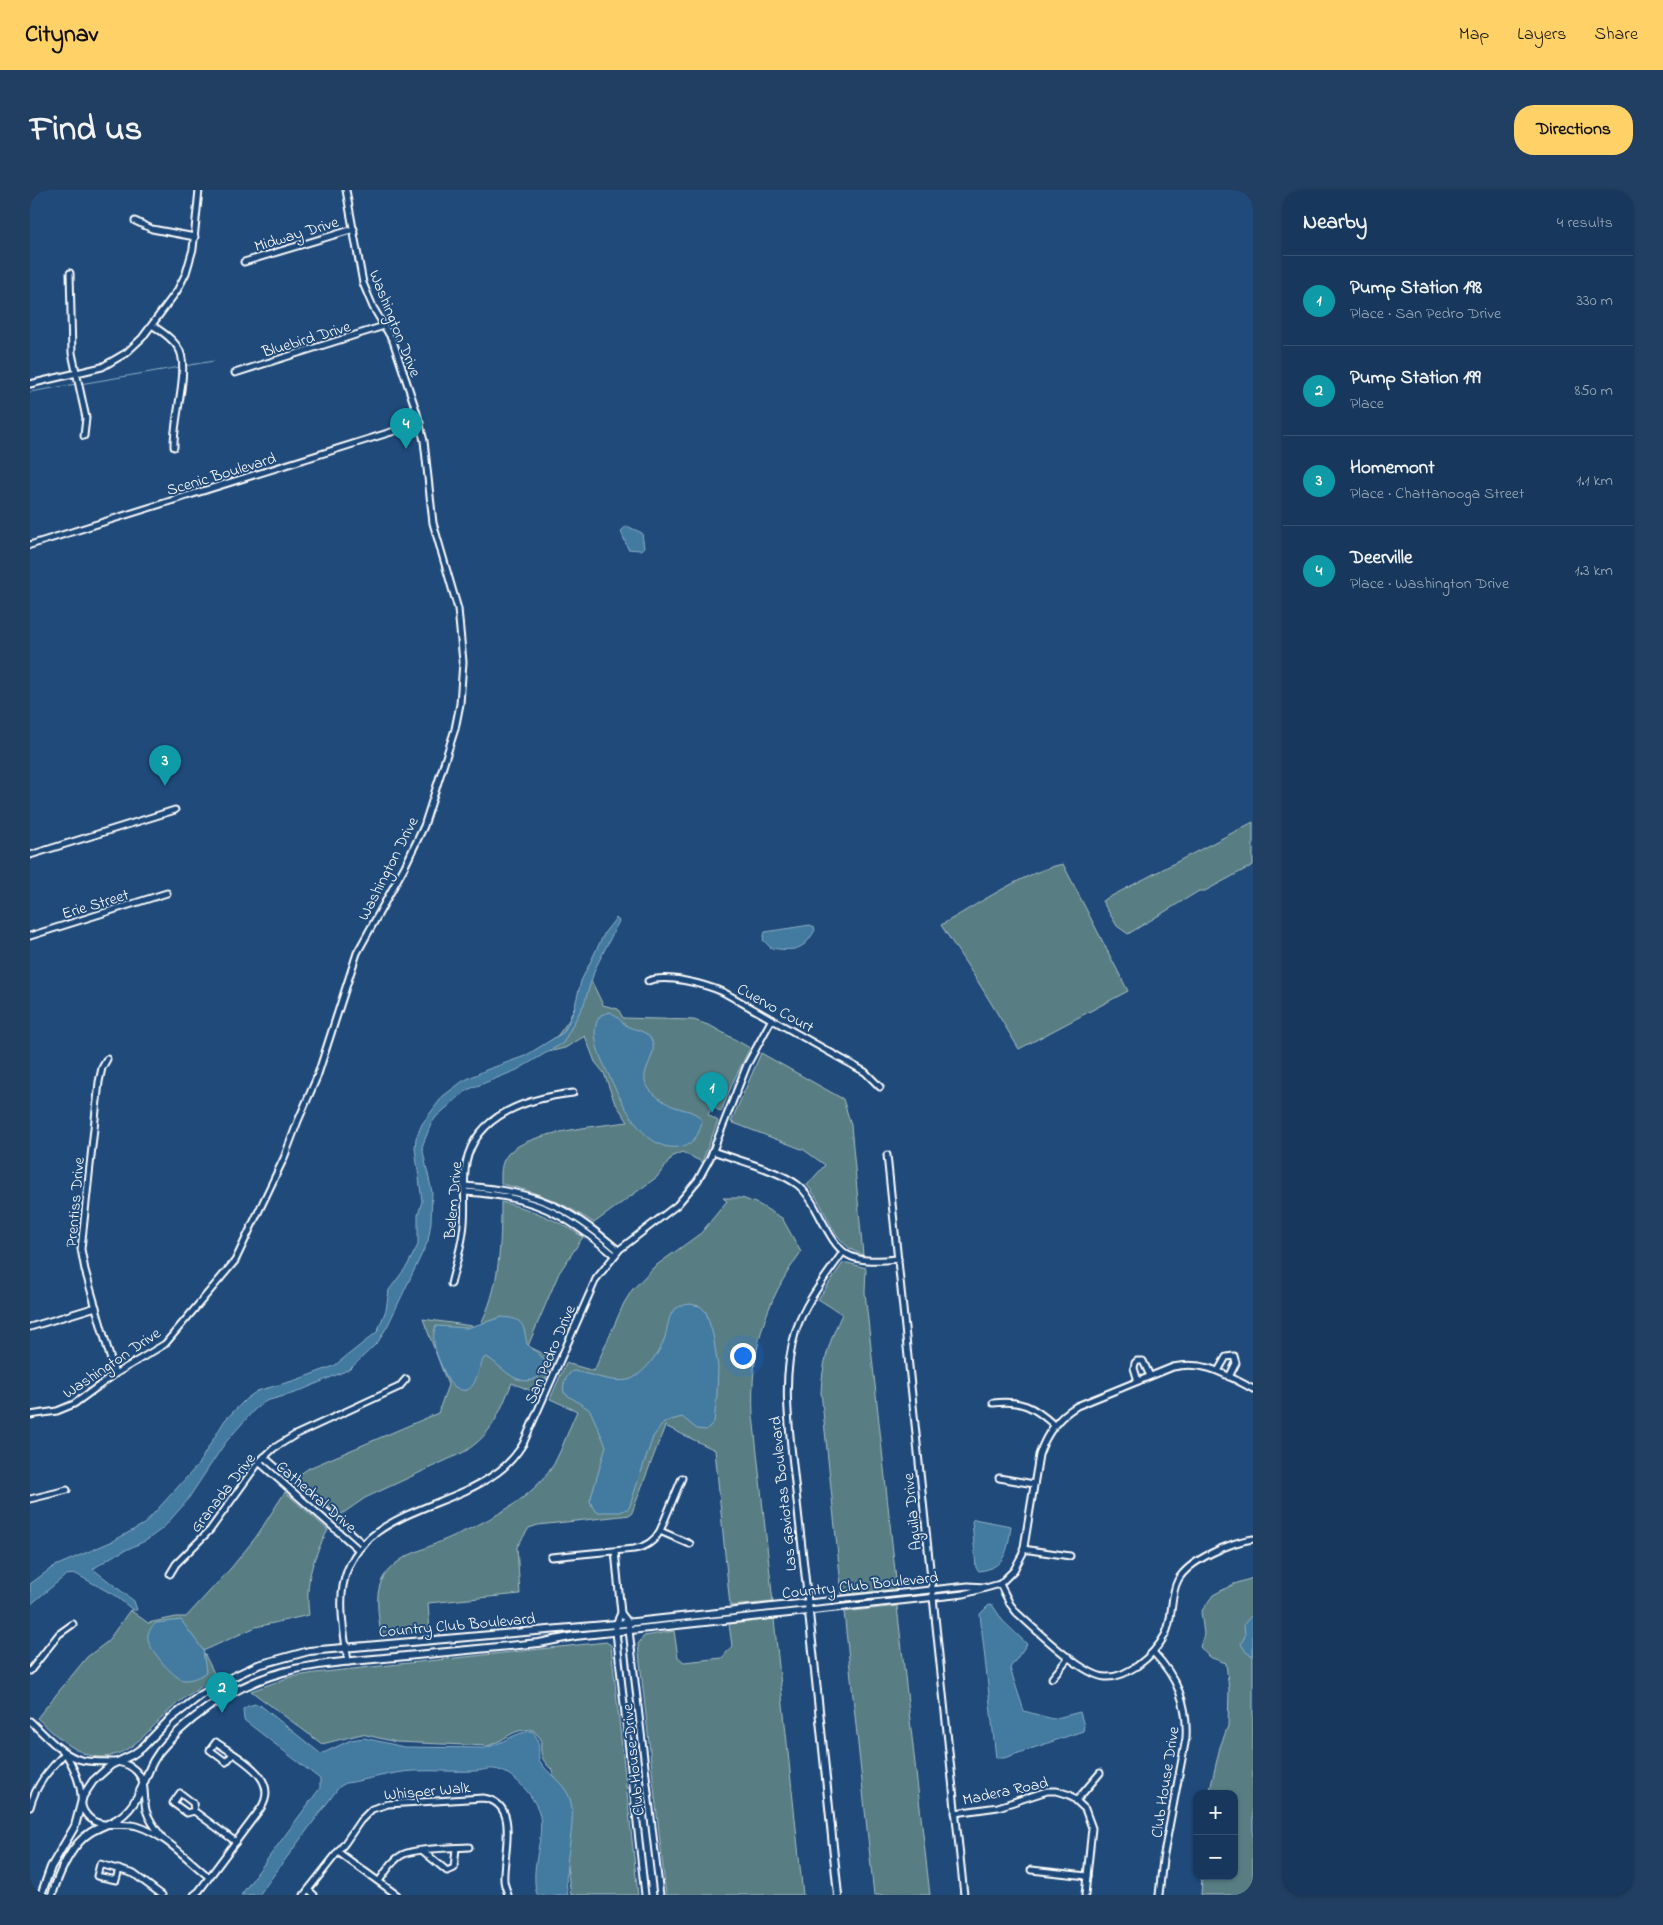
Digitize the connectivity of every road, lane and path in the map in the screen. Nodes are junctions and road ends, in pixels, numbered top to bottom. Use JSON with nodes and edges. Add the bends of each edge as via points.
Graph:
{"nodes":[{"id":1,"x":199,"y":190,"type":"edge"},
{"id":2,"x":346,"y":190,"type":"edge"},
{"id":3,"x":135,"y":221,"type":"dead end"},
{"id":4,"x":354,"y":229,"type":"junction"},
{"id":5,"x":195,"y":237,"type":"junction"},
{"id":6,"x":244,"y":262,"type":"dead end"},
{"id":7,"x":70,"y":273,"type":"dead end"},
{"id":8,"x":152,"y":325,"type":"junction"},
{"id":9,"x":384,"y":326,"type":"junction"},
{"id":10,"x":76,"y":373,"type":"junction"},
{"id":11,"x":235,"y":373,"type":"dead end"},
{"id":12,"x":30,"y":384,"type":"edge"},
{"id":13,"x":420,"y":423,"type":"junction"},
{"id":14,"x":84,"y":436,"type":"dead end"},
{"id":15,"x":174,"y":447,"type":"dead end"},
{"id":16,"x":30,"y":545,"type":"edge"},
{"id":17,"x":175,"y":810,"type":"dead end"},
{"id":18,"x":30,"y":856,"type":"edge"},
{"id":19,"x":167,"y":893,"type":"dead end"},
{"id":20,"x":30,"y":936,"type":"edge"},
{"id":21,"x":648,"y":981,"type":"dead end"},
{"id":22,"x":772,"y":1019,"type":"junction"},
{"id":23,"x":107,"y":1059,"type":"dead end"},
{"id":24,"x":880,"y":1087,"type":"dead end"},
{"id":25,"x":573,"y":1093,"type":"dead end"},
{"id":26,"x":713,"y":1151,"type":"junction"},
{"id":27,"x":887,"y":1155,"type":"dead end"},
{"id":28,"x":465,"y":1189,"type":"junction"},
{"id":29,"x":618,"y":1250,"type":"junction"},
{"id":30,"x":843,"y":1252,"type":"junction"},
{"id":31,"x":614,"y":1255,"type":"junction"},
{"id":32,"x":898,"y":1259,"type":"junction"},
{"id":33,"x":451,"y":1284,"type":"dead end"},
{"id":34,"x":96,"y":1307,"type":"junction"},
{"id":35,"x":30,"y":1327,"type":"edge"},
{"id":36,"x":1218,"y":1371,"type":"junction"},
{"id":37,"x":115,"y":1374,"type":"junction"},
{"id":38,"x":1150,"y":1376,"type":"junction"},
{"id":39,"x":1229,"y":1377,"type":"junction"},
{"id":40,"x":406,"y":1379,"type":"dead end"},
{"id":41,"x":1138,"y":1381,"type":"junction"},
{"id":42,"x":1253,"y":1389,"type":"edge"},
{"id":43,"x":993,"y":1403,"type":"dead end"},
{"id":44,"x":30,"y":1415,"type":"edge"},
{"id":45,"x":1054,"y":1425,"type":"junction"},
{"id":46,"x":264,"y":1457,"type":"junction"},
{"id":47,"x":259,"y":1462,"type":"junction"},
{"id":48,"x":682,"y":1478,"type":"dead end"},
{"id":49,"x":999,"y":1478,"type":"dead end"},
{"id":50,"x":1034,"y":1484,"type":"junction"},
{"id":51,"x":66,"y":1490,"type":"dead end"},
{"id":52,"x":30,"y":1499,"type":"edge"},
{"id":53,"x":660,"y":1531,"type":"junction"},
{"id":54,"x":1253,"y":1539,"type":"edge"},
{"id":55,"x":363,"y":1544,"type":"junction"},
{"id":56,"x":690,"y":1544,"type":"dead end"},
{"id":57,"x":358,"y":1549,"type":"junction"},
{"id":58,"x":1023,"y":1549,"type":"junction"},
{"id":59,"x":615,"y":1551,"type":"junction"},
{"id":60,"x":1070,"y":1556,"type":"dead end"},
{"id":61,"x":551,"y":1557,"type":"dead end"},
{"id":62,"x":170,"y":1574,"type":"dead end"},
{"id":63,"x":1000,"y":1584,"type":"junction"},
{"id":64,"x":990,"y":1587,"type":"junction"},
{"id":65,"x":932,"y":1590,"type":"junction"},
{"id":66,"x":933,"y":1597,"type":"junction"},
{"id":67,"x":808,"y":1603,"type":"junction"},
{"id":68,"x":808,"y":1611,"type":"junction"},
{"id":69,"x":621,"y":1613,"type":"junction"},
{"id":70,"x":628,"y":1622,"type":"junction"},
{"id":71,"x":73,"y":1624,"type":"dead end"},
{"id":72,"x":616,"y":1624,"type":"junction"},
{"id":73,"x":629,"y":1630,"type":"junction"},
{"id":74,"x":616,"y":1632,"type":"junction"},
{"id":75,"x":346,"y":1648,"type":"junction"},
{"id":76,"x":1154,"y":1652,"type":"junction"},
{"id":77,"x":1069,"y":1657,"type":"junction"},
{"id":78,"x":348,"y":1662,"type":"junction"},
{"id":79,"x":30,"y":1671,"type":"edge"},
{"id":80,"x":1052,"y":1678,"type":"dead end"},
{"id":81,"x":30,"y":1720,"type":"edge"},
{"id":82,"x":65,"y":1753,"type":"junction"},
{"id":83,"x":233,"y":1754,"type":"dead end"},
{"id":84,"x":116,"y":1762,"type":"junction"},
{"id":85,"x":1100,"y":1773,"type":"dead end"},
{"id":86,"x":144,"y":1782,"type":"junction"},
{"id":87,"x":32,"y":1795,"type":"edge"},
{"id":88,"x":1077,"y":1800,"type":"junction"},
{"id":89,"x":81,"y":1804,"type":"junction"},
{"id":90,"x":30,"y":1807,"type":"edge"},
{"id":91,"x":194,"y":1810,"type":"dead end"},
{"id":92,"x":955,"y":1813,"type":"junction"},
{"id":93,"x":107,"y":1826,"type":"junction"},
{"id":94,"x":165,"y":1841,"type":"junction"},
{"id":95,"x":236,"y":1842,"type":"junction"},
{"id":96,"x":469,"y":1847,"type":"dead end"},
{"id":97,"x":456,"y":1848,"type":"junction"},
{"id":98,"x":422,"y":1851,"type":"junction"},
{"id":99,"x":338,"y":1852,"type":"junction"},
{"id":100,"x":119,"y":1869,"type":"dead end"},
{"id":101,"x":1031,"y":1870,"type":"dead end"},
{"id":102,"x":1087,"y":1876,"type":"junction"},
{"id":103,"x":209,"y":1878,"type":"junction"},
{"id":104,"x":379,"y":1881,"type":"junction"},
{"id":105,"x":306,"y":1893,"type":"edge"},
{"id":106,"x":41,"y":1895,"type":"edge"},
{"id":107,"x":52,"y":1895,"type":"edge"},
{"id":108,"x":162,"y":1895,"type":"edge"},
{"id":109,"x":194,"y":1895,"type":"edge"},
{"id":110,"x":314,"y":1895,"type":"edge"},
{"id":111,"x":397,"y":1895,"type":"edge"},
{"id":112,"x":508,"y":1895,"type":"edge"},
{"id":113,"x":644,"y":1895,"type":"edge"},
{"id":114,"x":660,"y":1895,"type":"edge"},
{"id":115,"x":838,"y":1895,"type":"edge"},
{"id":116,"x":964,"y":1895,"type":"edge"},
{"id":117,"x":1085,"y":1895,"type":"edge"},
{"id":118,"x":1159,"y":1895,"type":"edge"}],
"edges":[{"from":1,"to":5,"type":"street"},
{"from":2,"to":4,"type":"street","name":"Washington Drive"},
{"from":3,"to":5,"type":"street","via":[[152,229]]},
{"from":4,"to":6,"type":"street","name":"Midway Drive"},
{"from":4,"to":9,"type":"street","name":"Washington Drive","via":[[363,283]]},
{"from":5,"to":8,"type":"street","via":[[182,283]]},
{"from":7,"to":10,"type":"street","via":[[72,353]]},
{"from":8,"to":10,"type":"street","via":[[136,345],[117,359],[102,367]]},
{"from":8,"to":15,"type":"street","via":[[172,340],[182,361]]},
{"from":9,"to":11,"type":"street","name":"Bluebird Drive"},
{"from":9,"to":13,"type":"street","name":"Washington Drive","via":[[397,352]]},
{"from":10,"to":12,"type":"street"},
{"from":10,"to":14,"type":"street","via":[[86,418]]},
{"from":13,"to":16,"type":"street","name":"Scenic Boulevard"},
{"from":13,"to":37,"type":"street","name":"Washington Drive","via":[[433,523],[455,595],[461,632],[460,704],[444,768],[414,848],[357,953],[317,1077],[241,1251],[165,1344]]},
{"from":17,"to":18,"type":"street"},
{"from":19,"to":20,"type":"street","name":"Erie Street"},
{"from":21,"to":22,"type":"street","name":"Cuervo Court","via":[[664,978],[713,988]]},
{"from":22,"to":24,"type":"street","name":"Cuervo Court","via":[[865,1072]]},
{"from":22,"to":26,"type":"street","name":"San Pedro Drive","via":[[738,1086]]},
{"from":23,"to":34,"type":"street","name":"Prentiss Drive","via":[[100,1077],[82,1234],[82,1254]]},
{"from":25,"to":28,"type":"street","name":"Belem Drive","via":[[546,1097],[496,1117],[473,1144],[466,1163]]},
{"from":26,"to":29,"type":"street","name":"San Pedro Drive","via":[[701,1175],[682,1200]]},
{"from":26,"to":30,"type":"street","via":[[798,1185]]},
{"from":27,"to":32,"type":"street","name":"Aguila Drive"},
{"from":28,"to":29,"type":"street","via":[[504,1190],[544,1200],[581,1219]]},
{"from":28,"to":31,"type":"street","via":[[506,1196],[547,1209],[576,1224]]},
{"from":28,"to":33,"type":"street","name":"Belem Drive","via":[[463,1232]]},
{"from":29,"to":31,"type":"street","name":"San Pedro Drive"},
{"from":30,"to":32,"type":"street","via":[[866,1261]]},
{"from":30,"to":67,"type":"street","name":"Las Gaviotas Boulevard","via":[[805,1309],[796,1331],[787,1371],[788,1413]]},
{"from":31,"to":55,"type":"street","name":"San Pedro Drive","via":[[590,1291],[534,1421],[512,1459],[487,1480],[387,1526]]},
{"from":32,"to":65,"type":"street","name":"Aguila Drive"},
{"from":34,"to":35,"type":"street"},
{"from":34,"to":37,"type":"street","name":"Prentiss Drive"},
{"from":36,"to":38,"type":"street","via":[[1184,1364]]},
{"from":36,"to":39,"type":"street"},
{"from":36,"to":39,"type":"street","via":[[1226,1357],[1234,1356],[1236,1363]]},
{"from":37,"to":44,"type":"street","name":"Washington Drive","via":[[65,1408]]},
{"from":38,"to":41,"type":"street"},
{"from":38,"to":41,"type":"street","via":[[1144,1361],[1137,1361],[1134,1368]]},
{"from":39,"to":42,"type":"street"},
{"from":40,"to":46,"type":"street","name":"Granada Drive","via":[[399,1387],[295,1435]]},
{"from":41,"to":45,"type":"street","via":[[1077,1406]]},
{"from":43,"to":45,"type":"street","via":[[1025,1404]]},
{"from":45,"to":50,"type":"street","via":[[1039,1455]]},
{"from":46,"to":47,"type":"street","name":"Granada Drive"},
{"from":46,"to":55,"type":"street","name":"Cathedral Drive"},
{"from":47,"to":57,"type":"street","name":"Cathedral Drive"},
{"from":47,"to":62,"type":"street","name":"Granada Drive","via":[[222,1516]]},
{"from":48,"to":53,"type":"street"},
{"from":49,"to":50,"type":"street"},
{"from":50,"to":58,"type":"street"},
{"from":51,"to":52,"type":"street"},
{"from":53,"to":56,"type":"street"},
{"from":53,"to":59,"type":"street","via":[[647,1546]]},
{"from":54,"to":76,"type":"street","via":[[1235,1543],[1195,1563],[1182,1575],[1174,1590],[1170,1624]]},
{"from":55,"to":57,"type":"street","name":"San Pedro Drive"},
{"from":57,"to":75,"type":"street","name":"San Pedro Drive","via":[[348,1567],[342,1593]]},
{"from":58,"to":60,"type":"street"},
{"from":58,"to":63,"type":"street","via":[[1014,1570]]},
{"from":59,"to":61,"type":"street"},
{"from":59,"to":69,"type":"street"},
{"from":63,"to":64,"type":"street","name":"Country Club Boulevard"},
{"from":63,"to":77,"type":"street","via":[[1017,1612]]},
{"from":64,"to":65,"type":"street","name":"Country Club Boulevard"},
{"from":64,"to":66,"type":"street","name":"Country Club Boulevard","via":[[968,1594]]},
{"from":65,"to":66,"type":"street","name":"Aguila Drive"},
{"from":65,"to":67,"type":"street","name":"Country Club Boulevard"},
{"from":66,"to":68,"type":"street","name":"Country Club Boulevard"},
{"from":66,"to":92,"type":"street","name":"Aguila Drive"},
{"from":67,"to":68,"type":"street","name":"Las Gaviotas Boulevard"},
{"from":67,"to":70,"type":"street","name":"Country Club Boulevard"},
{"from":68,"to":73,"type":"street","name":"Country Club Boulevard"},
{"from":68,"to":115,"type":"street","name":"Las Gaviotas Boulevard"},
{"from":69,"to":70,"type":"street"},
{"from":69,"to":72,"type":"street"},
{"from":70,"to":72,"type":"street","name":"Country Club Boulevard"},
{"from":70,"to":73,"type":"street","name":"Club House Drive"},
{"from":71,"to":79,"type":"street","via":[[59,1634]]},
{"from":72,"to":74,"type":"street","name":"Club House Drive"},
{"from":72,"to":75,"type":"street","name":"Country Club Boulevard"},
{"from":73,"to":74,"type":"street","name":"Country Club Boulevard"},
{"from":73,"to":114,"type":"street","name":"Club House Drive"},
{"from":74,"to":78,"type":"street","name":"Country Club Boulevard"},
{"from":74,"to":113,"type":"street","name":"Club House Drive"},
{"from":75,"to":78,"type":"street","name":"San Pedro Drive"},
{"from":75,"to":84,"type":"street","name":"Country Club Boulevard","via":[[291,1655],[241,1672],[201,1694],[171,1718],[142,1748]]},
{"from":76,"to":77,"type":"street","via":[[1131,1670],[1114,1676],[1096,1675]]},
{"from":76,"to":118,"type":"street","name":"Club House Drive","via":[[1178,1685],[1186,1724]]},
{"from":77,"to":80,"type":"street"},
{"from":78,"to":86,"type":"street","name":"Country Club Boulevard","via":[[281,1672],[220,1699],[192,1719],[154,1757]]},
{"from":81,"to":82,"type":"street"},
{"from":82,"to":84,"type":"street","via":[[91,1762]]},
{"from":82,"to":87,"type":"street"},
{"from":82,"to":89,"type":"street","via":[[77,1777]]},
{"from":83,"to":95,"type":"street","via":[[258,1772],[266,1790],[264,1804]]},
{"from":84,"to":86,"type":"street","via":[[128,1764]]},
{"from":84,"to":89,"type":"street","name":"Country Club Boulevard","via":[[92,1781]]},
{"from":85,"to":88,"type":"street"},
{"from":86,"to":93,"type":"street","name":"Country Club Boulevard","via":[[128,1811]]},
{"from":86,"to":94,"type":"street","via":[[148,1814]]},
{"from":87,"to":90,"type":"street"},
{"from":88,"to":92,"type":"street","name":"Madera Road","via":[[1068,1794],[1051,1791],[998,1807]]},
{"from":88,"to":102,"type":"street","via":[[1085,1809],[1092,1828]]},
{"from":89,"to":93,"type":"street","via":[[92,1819]]},
{"from":89,"to":106,"type":"street","name":"Country Club Boulevard","via":[[75,1826],[51,1867]]},
{"from":91,"to":95,"type":"street"},
{"from":92,"to":116,"type":"street","name":"Aguila Drive"},
{"from":93,"to":94,"type":"street","via":[[135,1826]]},
{"from":93,"to":107,"type":"street","name":"Country Club Boulevard","via":[[90,1833],[74,1848]]},
{"from":94,"to":103,"type":"street"},
{"from":95,"to":103,"type":"street"},
{"from":96,"to":97,"type":"street"},
{"from":97,"to":98,"type":"street"},
{"from":97,"to":98,"type":"street","via":[[454,1868],[447,1871]]},
{"from":98,"to":104,"type":"street","via":[[403,1854]]},
{"from":99,"to":104,"type":"street"},
{"from":99,"to":105,"type":"street","name":"Whisper Walk"},
{"from":99,"to":112,"type":"street","name":"Whisper Walk","via":[[366,1814],[380,1806],[445,1799],[490,1799],[504,1813],[508,1841],[504,1879]]},
{"from":100,"to":108,"type":"street","via":[[134,1874]]},
{"from":101,"to":102,"type":"street"},
{"from":102,"to":117,"type":"street"},
{"from":103,"to":109,"type":"street"},
{"from":104,"to":111,"type":"street"},
{"from":105,"to":110,"type":"street"}]}
